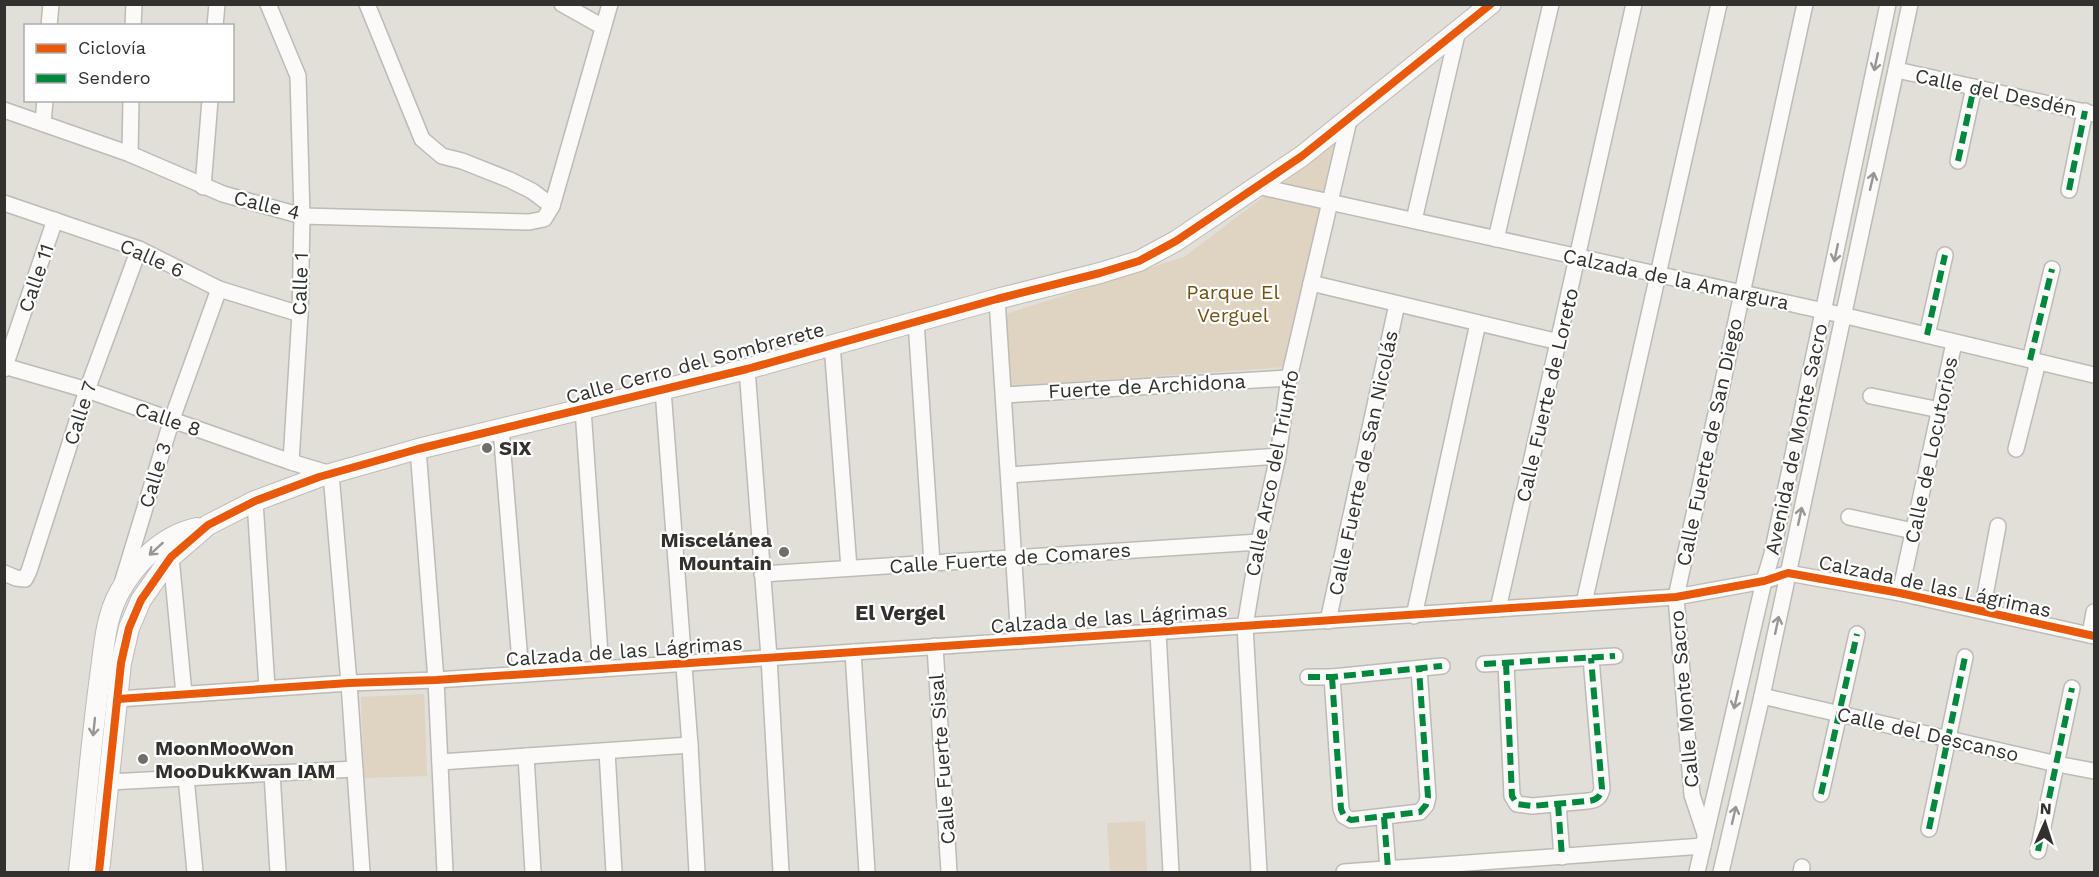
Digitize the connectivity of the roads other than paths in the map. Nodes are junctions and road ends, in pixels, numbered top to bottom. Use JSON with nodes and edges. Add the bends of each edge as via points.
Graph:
{"nodes":[{"id":1,"x":51,"y":4,"type":"edge"},
{"id":2,"x":134,"y":4,"type":"edge"},
{"id":3,"x":217,"y":4,"type":"edge"},
{"id":4,"x":268,"y":4,"type":"edge"},
{"id":5,"x":367,"y":4,"type":"edge"},
{"id":6,"x":562,"y":4,"type":"edge"},
{"id":7,"x":610,"y":4,"type":"edge"},
{"id":8,"x":1491,"y":4,"type":"edge"},
{"id":9,"x":1551,"y":4,"type":"edge"},
{"id":10,"x":1634,"y":4,"type":"edge"},
{"id":11,"x":1719,"y":4,"type":"edge"},
{"id":12,"x":1805,"y":4,"type":"edge"},
{"id":13,"x":1888,"y":4,"type":"edge"},
{"id":14,"x":1910,"y":4,"type":"edge"},
{"id":15,"x":50,"y":24,"type":"edge"},
{"id":16,"x":133,"y":24,"type":"edge"},
{"id":17,"x":215,"y":24,"type":"edge"},
{"id":18,"x":603,"y":27,"type":"junction"},
{"id":19,"x":1458,"y":30,"type":"junction"},
{"id":20,"x":1897,"y":70,"type":"junction"},
{"id":21,"x":1974,"y":87,"type":"junction"},
{"id":22,"x":45,"y":102,"type":"edge"},
{"id":23,"x":131,"y":102,"type":"edge"},
{"id":24,"x":210,"y":102,"type":"edge"},
{"id":25,"x":4,"y":110,"type":"edge"},
{"id":26,"x":2090,"y":112,"type":"edge"},
{"id":27,"x":1350,"y":116,"type":"junction"},
{"id":28,"x":43,"y":123,"type":"junction"},
{"id":29,"x":130,"y":154,"type":"junction"},
{"id":30,"x":1958,"y":161,"type":"dead end"},
{"id":31,"x":1257,"y":186,"type":"junction"},
{"id":32,"x":203,"y":187,"type":"junction"},
{"id":33,"x":2069,"y":190,"type":"dead end"},
{"id":34,"x":1330,"y":201,"type":"junction"},
{"id":35,"x":4,"y":203,"type":"edge"},
{"id":36,"x":548,"y":213,"type":"junction"},
{"id":37,"x":302,"y":216,"type":"junction"},
{"id":38,"x":55,"y":220,"type":"junction"},
{"id":39,"x":1414,"y":220,"type":"junction"},
{"id":40,"x":1496,"y":239,"type":"junction"},
{"id":41,"x":139,"y":249,"type":"junction"},
{"id":42,"x":1945,"y":255,"type":"dead end"},
{"id":43,"x":1577,"y":257,"type":"junction"},
{"id":44,"x":2052,"y":269,"type":"dead end"},
{"id":45,"x":1658,"y":275,"type":"junction"},
{"id":46,"x":1311,"y":283,"type":"junction"},
{"id":47,"x":219,"y":289,"type":"junction"},
{"id":48,"x":1741,"y":293,"type":"junction"},
{"id":49,"x":997,"y":298,"type":"junction"},
{"id":50,"x":1397,"y":304,"type":"junction"},
{"id":51,"x":1823,"y":311,"type":"junction"},
{"id":52,"x":300,"y":314,"type":"junction"},
{"id":53,"x":1842,"y":315,"type":"junction"},
{"id":54,"x":916,"y":321,"type":"junction"},
{"id":55,"x":1478,"y":323,"type":"junction"},
{"id":56,"x":1927,"y":335,"type":"junction"},
{"id":57,"x":1559,"y":342,"type":"junction"},
{"id":58,"x":1954,"y":343,"type":"junction"},
{"id":59,"x":832,"y":344,"type":"junction"},
{"id":60,"x":2034,"y":361,"type":"junction"},
{"id":61,"x":5,"y":368,"type":"edge"},
{"id":62,"x":747,"y":369,"type":"junction"},
{"id":63,"x":2094,"y":375,"type":"edge"},
{"id":64,"x":1290,"y":378,"type":"junction"},
{"id":65,"x":87,"y":390,"type":"junction"},
{"id":66,"x":663,"y":390,"type":"junction"},
{"id":67,"x":1004,"y":395,"type":"junction"},
{"id":68,"x":1871,"y":396,"type":"dead end"},
{"id":69,"x":583,"y":409,"type":"junction"},
{"id":70,"x":1940,"y":410,"type":"junction"},
{"id":71,"x":171,"y":420,"type":"junction"},
{"id":72,"x":501,"y":429,"type":"junction"},
{"id":73,"x":418,"y":449,"type":"junction"},
{"id":74,"x":2016,"y":449,"type":"dead end"},
{"id":75,"x":1278,"y":456,"type":"junction"},
{"id":76,"x":291,"y":462,"type":"junction"},
{"id":77,"x":331,"y":474,"type":"junction"},
{"id":78,"x":1009,"y":475,"type":"junction"},
{"id":79,"x":255,"y":501,"type":"junction"},
{"id":80,"x":1849,"y":517,"type":"dead end"},
{"id":81,"x":208,"y":525,"type":"junction"},
{"id":82,"x":1998,"y":526,"type":"dead end"},
{"id":83,"x":1913,"y":531,"type":"junction"},
{"id":84,"x":1259,"y":542,"type":"junction"},
{"id":85,"x":171,"y":557,"type":"junction"},
{"id":86,"x":1014,"y":558,"type":"junction"},
{"id":87,"x":932,"y":563,"type":"junction"},
{"id":88,"x":849,"y":568,"type":"junction"},
{"id":89,"x":4,"y":573,"type":"edge"},
{"id":90,"x":1788,"y":573,"type":"junction"},
{"id":91,"x":762,"y":574,"type":"junction"},
{"id":92,"x":1764,"y":581,"type":"junction"},
{"id":93,"x":1900,"y":593,"type":"junction"},
{"id":94,"x":118,"y":594,"type":"junction"},
{"id":95,"x":1676,"y":597,"type":"junction"},
{"id":96,"x":1584,"y":603,"type":"junction"},
{"id":97,"x":1498,"y":609,"type":"junction"},
{"id":98,"x":1982,"y":611,"type":"junction"},
{"id":99,"x":2094,"y":612,"type":"edge"},
{"id":100,"x":1414,"y":616,"type":"junction"},
{"id":101,"x":1328,"y":621,"type":"junction"},
{"id":102,"x":1245,"y":626,"type":"junction"},
{"id":103,"x":1158,"y":632,"type":"junction"},
{"id":104,"x":1857,"y":634,"type":"dead end"},
{"id":105,"x":2092,"y":636,"type":"edge"},
{"id":106,"x":1019,"y":641,"type":"junction"},
{"id":107,"x":935,"y":646,"type":"junction"},
{"id":108,"x":853,"y":652,"type":"junction"},
{"id":109,"x":1615,"y":656,"type":"dead end"},
{"id":110,"x":769,"y":657,"type":"junction"},
{"id":111,"x":1965,"y":657,"type":"dead end"},
{"id":112,"x":1591,"y":658,"type":"junction"},
{"id":113,"x":684,"y":663,"type":"junction"},
{"id":114,"x":1506,"y":663,"type":"junction"},
{"id":115,"x":1484,"y":664,"type":"dead end"},
{"id":116,"x":1442,"y":666,"type":"dead end"},
{"id":117,"x":601,"y":669,"type":"junction"},
{"id":118,"x":1419,"y":669,"type":"junction"},
{"id":119,"x":521,"y":674,"type":"junction"},
{"id":120,"x":1308,"y":677,"type":"dead end"},
{"id":121,"x":1332,"y":677,"type":"junction"},
{"id":122,"x":436,"y":680,"type":"junction"},
{"id":123,"x":349,"y":683,"type":"junction"},
{"id":124,"x":267,"y":688,"type":"junction"},
{"id":125,"x":2072,"y":688,"type":"dead end"},
{"id":126,"x":184,"y":694,"type":"junction"},
{"id":127,"x":1762,"y":696,"type":"junction"},
{"id":128,"x":118,"y":699,"type":"junction"},
{"id":129,"x":1840,"y":714,"type":"junction"},
{"id":130,"x":1948,"y":738,"type":"junction"},
{"id":131,"x":690,"y":745,"type":"junction"},
{"id":132,"x":607,"y":751,"type":"junction"},
{"id":133,"x":526,"y":756,"type":"junction"},
{"id":134,"x":440,"y":762,"type":"junction"},
{"id":135,"x":2057,"y":764,"type":"junction"},
{"id":136,"x":355,"y":769,"type":"junction"},
{"id":137,"x":2094,"y":771,"type":"edge"},
{"id":138,"x":272,"y":773,"type":"junction"},
{"id":139,"x":186,"y":777,"type":"junction"},
{"id":140,"x":109,"y":782,"type":"junction"},
{"id":141,"x":1821,"y":794,"type":"dead end"},
{"id":142,"x":1558,"y":804,"type":"junction"},
{"id":143,"x":1384,"y":818,"type":"junction"},
{"id":144,"x":1929,"y":829,"type":"dead end"},
{"id":145,"x":1704,"y":841,"type":"junction"},
{"id":146,"x":2038,"y":850,"type":"dead end"},
{"id":147,"x":1562,"y":858,"type":"junction"},
{"id":148,"x":1388,"y":868,"type":"junction"},
{"id":149,"x":79,"y":873,"type":"edge"},
{"id":150,"x":99,"y":873,"type":"edge"},
{"id":151,"x":195,"y":873,"type":"edge"},
{"id":152,"x":278,"y":873,"type":"edge"},
{"id":153,"x":362,"y":873,"type":"edge"},
{"id":154,"x":445,"y":873,"type":"edge"},
{"id":155,"x":533,"y":873,"type":"edge"},
{"id":156,"x":614,"y":873,"type":"edge"},
{"id":157,"x":697,"y":873,"type":"edge"},
{"id":158,"x":781,"y":873,"type":"edge"},
{"id":159,"x":867,"y":873,"type":"edge"},
{"id":160,"x":949,"y":873,"type":"edge"},
{"id":161,"x":1171,"y":873,"type":"edge"},
{"id":162,"x":1259,"y":873,"type":"edge"},
{"id":163,"x":1344,"y":873,"type":"edge"},
{"id":164,"x":1697,"y":873,"type":"edge"},
{"id":165,"x":1721,"y":873,"type":"edge"}],
"edges":[{"from":1,"to":15,"type":"street"},
{"from":2,"to":16,"type":"street"},
{"from":3,"to":17,"type":"street"},
{"from":4,"to":37,"type":"street","name":"Calle 1","via":[[298,76]]},
{"from":5,"to":36,"type":"street","via":[[422,140],[442,156],[532,191]]},
{"from":6,"to":18,"type":"street"},
{"from":7,"to":18,"type":"street"},
{"from":8,"to":19,"type":"street","name":"Calle Cerro del Sombrerete"},
{"from":9,"to":40,"type":"street"},
{"from":10,"to":43,"type":"street","name":"Calle Fuerte de Loreto"},
{"from":11,"to":45,"type":"street"},
{"from":12,"to":48,"type":"street","name":"Calle Fuerte de San Diego"},
{"from":13,"to":51,"type":"street","name":"Avenida de Monte Sacro","one_way":true},
{"from":14,"to":20,"type":"street","name":"Avenida de Monte Sacro"},
{"from":18,"to":36,"type":"street"},
{"from":19,"to":27,"type":"street","name":"Calle Cerro del Sombrerete"},
{"from":19,"to":39,"type":"street"},
{"from":20,"to":21,"type":"street","name":"Calle del Desdén"},
{"from":53,"to":20,"type":"street","name":"Avenida de Monte Sacro","one_way":true},
{"from":21,"to":26,"type":"street","name":"Calle del Desdén"},
{"from":21,"to":30,"type":"street"},
{"from":22,"to":28,"type":"street"},
{"from":23,"to":29,"type":"street"},
{"from":24,"to":32,"type":"street"},
{"from":25,"to":28,"type":"street","name":"Calle 4"},
{"from":26,"to":33,"type":"street"},
{"from":27,"to":31,"type":"street","name":"Calle Cerro del Sombrerete","via":[[1302,156]]},
{"from":27,"to":34,"type":"street","name":"Calle Arco del Triunfo"},
{"from":28,"to":29,"type":"street","name":"Calle 4"},
{"from":29,"to":32,"type":"street","name":"Calle 4"},
{"from":31,"to":34,"type":"street","name":"Calzada de la Amargura"},
{"from":31,"to":49,"type":"street","name":"Calle Cerro del Sombrerete","via":[[1140,261]]},
{"from":32,"to":37,"type":"street","name":"Calle 4"},
{"from":34,"to":39,"type":"street","name":"Calzada de la Amargura"},
{"from":34,"to":46,"type":"street","name":"Calle Arco del Triunfo"},
{"from":35,"to":38,"type":"street","name":"Calle 6"},
{"from":36,"to":37,"type":"street","name":"Calle 4","via":[[529,222]]},
{"from":37,"to":52,"type":"street","name":"Calle 1"},
{"from":38,"to":41,"type":"street","name":"Calle 6"},
{"from":38,"to":61,"type":"street","name":"Calle 11"},
{"from":39,"to":40,"type":"street","name":"Calzada de la Amargura"},
{"from":40,"to":43,"type":"street","name":"Calzada de la Amargura"},
{"from":41,"to":47,"type":"street","name":"Calle 6"},
{"from":41,"to":65,"type":"street","name":"Calle 7"},
{"from":42,"to":56,"type":"street"},
{"from":43,"to":45,"type":"street","name":"Calzada de la Amargura"},
{"from":43,"to":57,"type":"street","name":"Calle Fuerte de Loreto"},
{"from":44,"to":60,"type":"street"},
{"from":45,"to":48,"type":"street","name":"Calzada de la Amargura"},
{"from":45,"to":96,"type":"street"},
{"from":46,"to":50,"type":"street"},
{"from":46,"to":64,"type":"street","name":"Calle Arco del Triunfo"},
{"from":47,"to":52,"type":"street","name":"Calle 6"},
{"from":47,"to":71,"type":"street","name":"Calle 3"},
{"from":48,"to":51,"type":"street","name":"Calzada de la Amargura"},
{"from":48,"to":95,"type":"street","name":"Calle Fuerte de San Diego"},
{"from":49,"to":54,"type":"street","name":"Calle Cerro del Sombrerete"},
{"from":49,"to":67,"type":"street"},
{"from":50,"to":55,"type":"street"},
{"from":50,"to":101,"type":"street","name":"Calle Fuerte de San Nicolás"},
{"from":51,"to":53,"type":"street","name":"Calzada de la Amargura"},
{"from":51,"to":92,"type":"street","name":"Avenida de Monte Sacro"},
{"from":52,"to":76,"type":"street","name":"Calle 1"},
{"from":53,"to":56,"type":"street","name":"Calzada de la Amargura"},
{"from":90,"to":53,"type":"street","name":"Avenida de Monte Sacro","one_way":true},
{"from":54,"to":59,"type":"street","name":"Calle Cerro del Sombrerete"},
{"from":54,"to":87,"type":"street"},
{"from":55,"to":57,"type":"street"},
{"from":55,"to":100,"type":"street"},
{"from":56,"to":58,"type":"street","name":"Calzada de la Amargura"},
{"from":57,"to":97,"type":"street","name":"Calle Fuerte de Loreto"},
{"from":58,"to":60,"type":"street","name":"Calzada de la Amargura"},
{"from":58,"to":70,"type":"street","name":"Calle de Locutorios"},
{"from":59,"to":62,"type":"street","name":"Calle Cerro del Sombrerete"},
{"from":59,"to":88,"type":"street"},
{"from":60,"to":63,"type":"street","name":"Calzada de la Amargura"},
{"from":60,"to":74,"type":"street"},
{"from":61,"to":65,"type":"street","name":"Calle 8"},
{"from":62,"to":66,"type":"street","name":"Calle Cerro del Sombrerete"},
{"from":62,"to":91,"type":"street"},
{"from":64,"to":67,"type":"street","name":"Fuerte de Archidona"},
{"from":64,"to":75,"type":"street","name":"Calle Arco del Triunfo"},
{"from":65,"to":71,"type":"street","name":"Calle 8"},
{"from":65,"to":89,"type":"street","name":"Calle 7","via":[[29,571],[25,579]]},
{"from":66,"to":69,"type":"street","name":"Calle Cerro del Sombrerete"},
{"from":66,"to":113,"type":"street"},
{"from":67,"to":78,"type":"street"},
{"from":68,"to":70,"type":"street"},
{"from":69,"to":72,"type":"street","name":"Calle Cerro del Sombrerete"},
{"from":69,"to":117,"type":"street"},
{"from":70,"to":83,"type":"street","name":"Calle de Locutorios"},
{"from":71,"to":76,"type":"street","name":"Calle 8"},
{"from":71,"to":94,"type":"street","name":"Calle 3"},
{"from":72,"to":73,"type":"street","name":"Calle Cerro del Sombrerete"},
{"from":72,"to":119,"type":"street"},
{"from":73,"to":77,"type":"street","name":"Calle Cerro del Sombrerete"},
{"from":73,"to":122,"type":"street"},
{"from":75,"to":78,"type":"street"},
{"from":75,"to":84,"type":"street","name":"Calle Arco del Triunfo"},
{"from":76,"to":77,"type":"street","name":"Calle 8"},
{"from":77,"to":79,"type":"street","name":"Calle Cerro del Sombrerete"},
{"from":77,"to":123,"type":"street"},
{"from":78,"to":86,"type":"street"},
{"from":79,"to":81,"type":"street","name":"Calle Cerro del Sombrerete"},
{"from":79,"to":124,"type":"street"},
{"from":80,"to":83,"type":"street"},
{"from":81,"to":85,"type":"street","name":"Calle Cerro del Sombrerete"},
{"from":81,"to":94,"type":"street","name":"Calle Cerro del Sombrerete","one_way":true,"via":[[165,541],[137,566]]},
{"from":82,"to":98,"type":"street"},
{"from":83,"to":93,"type":"street","name":"Calle de Locutorios"},
{"from":84,"to":86,"type":"street","name":"Calle Fuerte de Comares"},
{"from":84,"to":102,"type":"street","name":"Calle Arco del Triunfo"},
{"from":85,"to":126,"type":"street"},
{"from":85,"to":128,"type":"street","name":"Calle Cerro del Sombrerete","via":[[141,600],[129,628]]},
{"from":86,"to":87,"type":"street","name":"Calle Fuerte de Comares"},
{"from":86,"to":106,"type":"street"},
{"from":87,"to":88,"type":"street","name":"Calle Fuerte de Comares"},
{"from":88,"to":91,"type":"street","name":"Calle Fuerte de Comares"},
{"from":90,"to":92,"type":"street","name":"Calzada de las Lágrimas"},
{"from":90,"to":93,"type":"street","name":"Calzada de las Lágrimas"},
{"from":127,"to":90,"type":"street","name":"Avenida de Monte Sacro","one_way":true},
{"from":91,"to":110,"type":"street"},
{"from":92,"to":95,"type":"street","name":"Calzada de las Lágrimas"},
{"from":92,"to":145,"type":"street","name":"Avenida de Monte Sacro","one_way":true},
{"from":93,"to":98,"type":"street","name":"Calzada de las Lágrimas"},
{"from":94,"to":149,"type":"street","name":"Calle Cerro del Sombrerete","one_way":true,"via":[[105,638]]},
{"from":95,"to":96,"type":"street","name":"Calzada de las Lágrimas"},
{"from":95,"to":145,"type":"street","name":"Calle Monte Sacro","via":[[1692,795]]},
{"from":96,"to":97,"type":"street","name":"Calzada de las Lágrimas"},
{"from":97,"to":100,"type":"street","name":"Calzada de las Lágrimas"},
{"from":98,"to":105,"type":"street","name":"Calzada de las Lágrimas"},
{"from":99,"to":105,"type":"street"},
{"from":100,"to":101,"type":"street","name":"Calzada de las Lágrimas"},
{"from":101,"to":102,"type":"street","name":"Calzada de las Lágrimas"},
{"from":102,"to":103,"type":"street","name":"Calzada de las Lágrimas"},
{"from":102,"to":162,"type":"street","name":"Calle Arco del Triunfo"},
{"from":103,"to":106,"type":"street","name":"Calzada de las Lágrimas"},
{"from":103,"to":161,"type":"street"},
{"from":104,"to":129,"type":"street"},
{"from":106,"to":107,"type":"street","name":"Calzada de las Lágrimas"},
{"from":107,"to":108,"type":"street","name":"Calzada de las Lágrimas"},
{"from":107,"to":160,"type":"street","name":"Calle Fuerte Sisal"},
{"from":108,"to":110,"type":"street","name":"Calzada de las Lágrimas"},
{"from":108,"to":159,"type":"street"},
{"from":109,"to":112,"type":"street"},
{"from":110,"to":113,"type":"street","name":"Calzada de las Lágrimas"},
{"from":110,"to":158,"type":"street"},
{"from":111,"to":130,"type":"street"},
{"from":112,"to":114,"type":"street"},
{"from":112,"to":142,"type":"street","via":[[1602,789],[1595,800]]},
{"from":113,"to":117,"type":"street","name":"Calzada de las Lágrimas"},
{"from":113,"to":131,"type":"street"},
{"from":114,"to":115,"type":"street"},
{"from":114,"to":142,"type":"street","via":[[1514,802],[1524,806]]},
{"from":116,"to":118,"type":"street"},
{"from":117,"to":119,"type":"street","name":"Calzada de las Lágrimas"},
{"from":118,"to":121,"type":"street"},
{"from":118,"to":143,"type":"street","via":[[1426,806],[1420,812]]},
{"from":119,"to":122,"type":"street","name":"Calzada de las Lágrimas"},
{"from":120,"to":121,"type":"street"},
{"from":121,"to":143,"type":"street","via":[[1341,809],[1351,820]]},
{"from":122,"to":123,"type":"street","name":"Calzada de las Lágrimas"},
{"from":122,"to":134,"type":"street"},
{"from":123,"to":124,"type":"street","name":"Calzada de las Lágrimas"},
{"from":123,"to":136,"type":"street"},
{"from":124,"to":126,"type":"street","name":"Calzada de las Lágrimas"},
{"from":125,"to":135,"type":"street"},
{"from":126,"to":128,"type":"street","name":"Calzada de las Lágrimas"},
{"from":127,"to":129,"type":"street","name":"Calle del Descanso"},
{"from":165,"to":127,"type":"street","name":"Avenida de Monte Sacro","one_way":true},
{"from":128,"to":140,"type":"street","name":"Calle Cerro del Sombrerete"},
{"from":129,"to":130,"type":"street","name":"Calle del Descanso"},
{"from":129,"to":141,"type":"street"},
{"from":130,"to":135,"type":"street","name":"Calle del Descanso"},
{"from":130,"to":144,"type":"street"},
{"from":131,"to":132,"type":"street"},
{"from":131,"to":157,"type":"street"},
{"from":132,"to":133,"type":"street"},
{"from":132,"to":156,"type":"street"},
{"from":133,"to":134,"type":"street"},
{"from":133,"to":155,"type":"street"},
{"from":134,"to":154,"type":"street"},
{"from":135,"to":137,"type":"street","name":"Calle del Descanso"},
{"from":135,"to":146,"type":"street"},
{"from":136,"to":138,"type":"street"},
{"from":136,"to":153,"type":"street"},
{"from":138,"to":139,"type":"street"},
{"from":138,"to":152,"type":"street"},
{"from":139,"to":140,"type":"street"},
{"from":139,"to":151,"type":"street"},
{"from":140,"to":150,"type":"street","name":"Calle Cerro del Sombrerete"},
{"from":142,"to":147,"type":"street"},
{"from":143,"to":148,"type":"street"},
{"from":145,"to":147,"type":"street"},
{"from":145,"to":164,"type":"street","name":"Avenida de Monte Sacro"},
{"from":147,"to":148,"type":"street"},
{"from":148,"to":163,"type":"street"}]}
